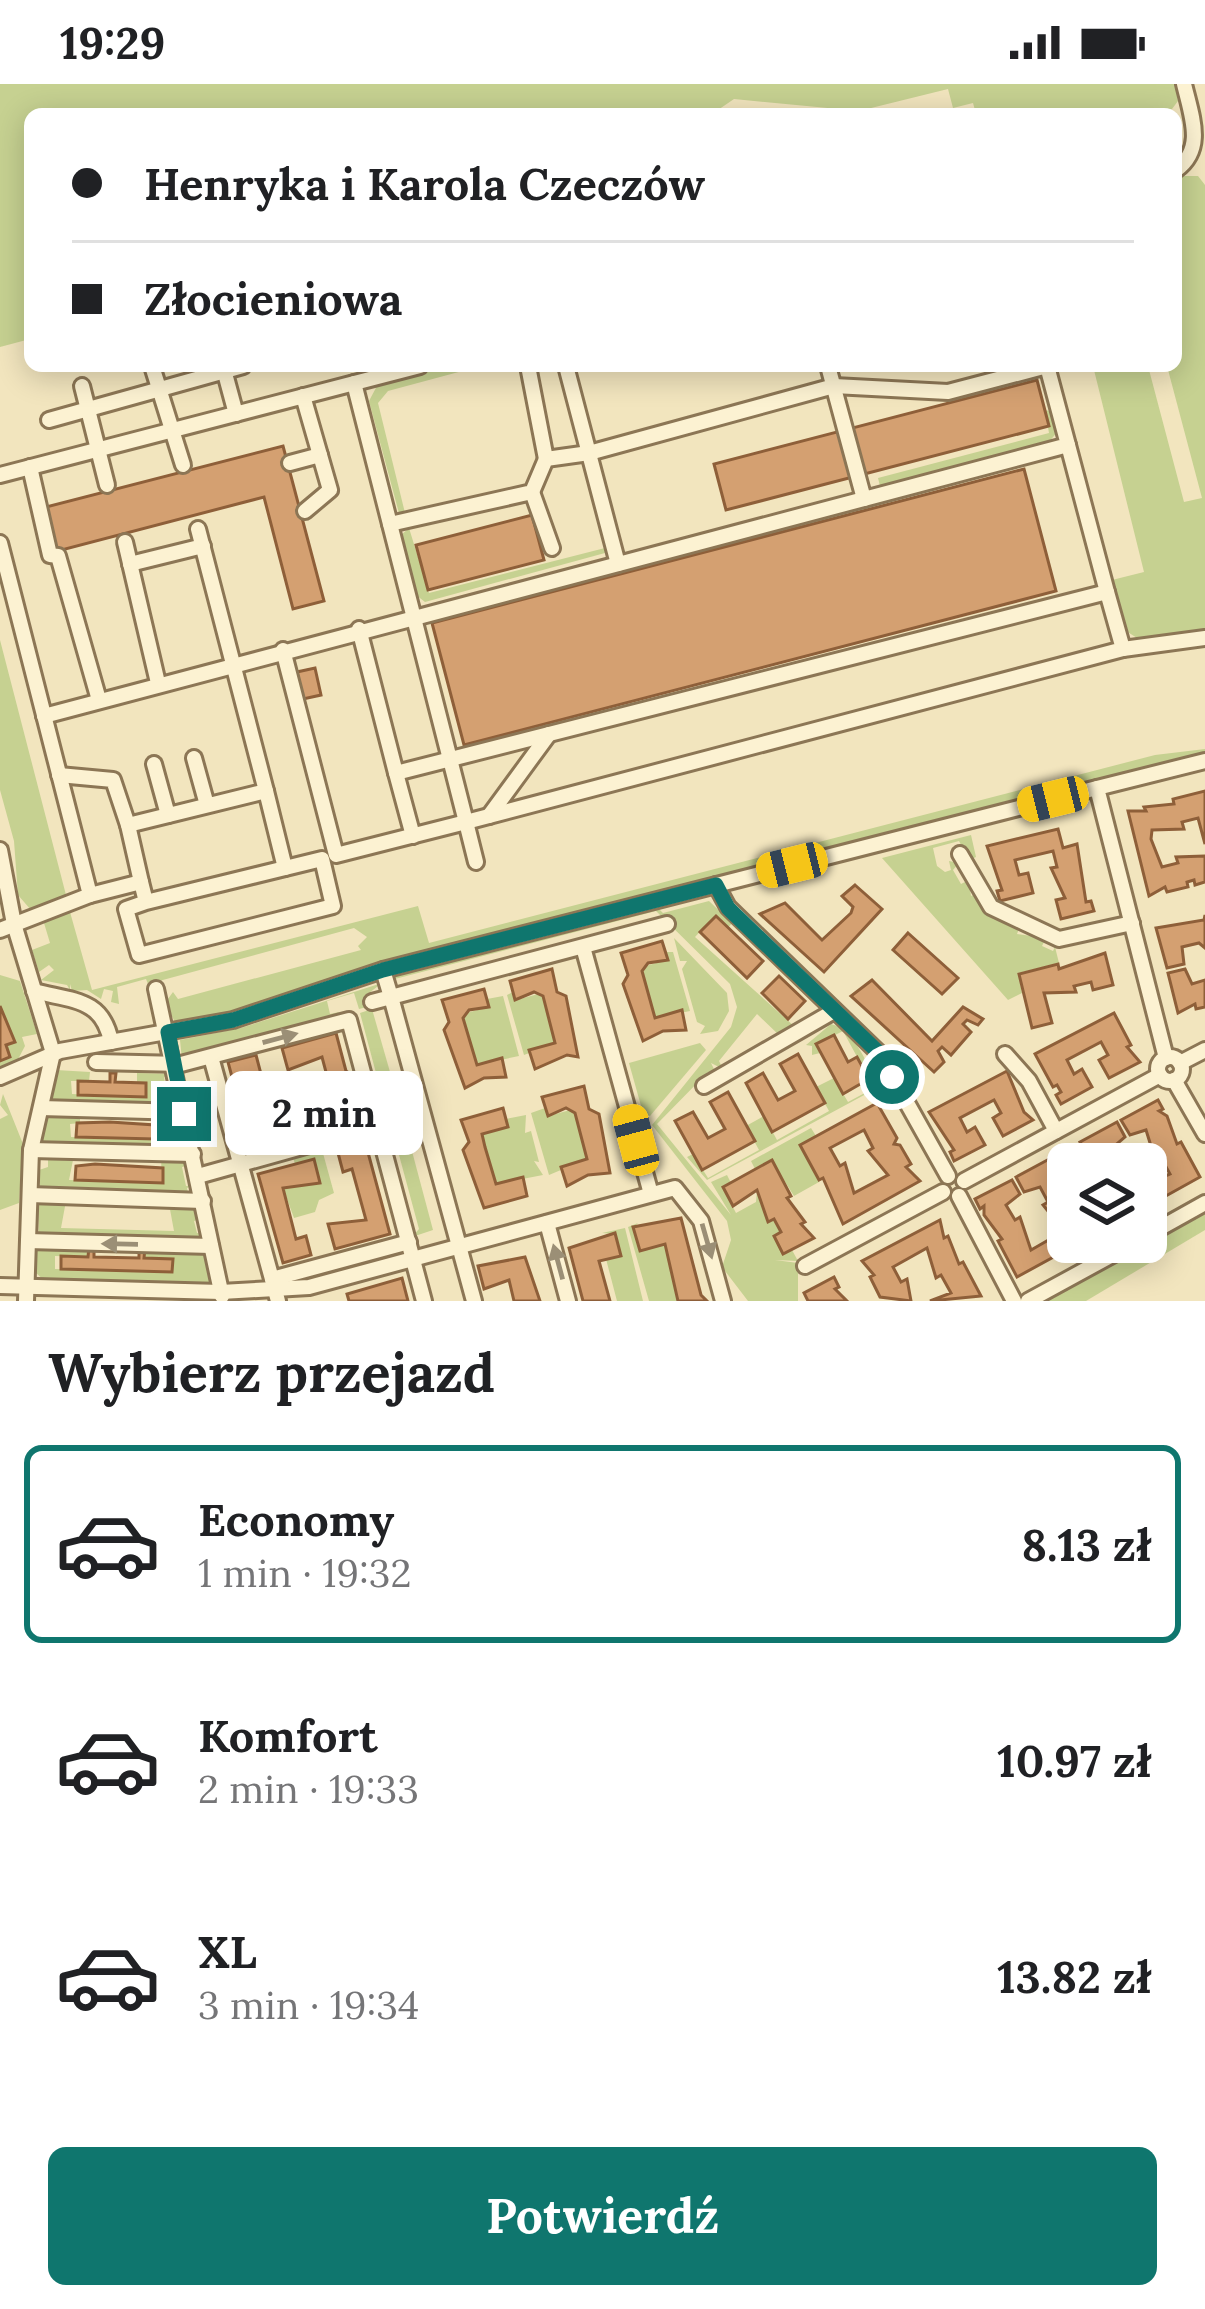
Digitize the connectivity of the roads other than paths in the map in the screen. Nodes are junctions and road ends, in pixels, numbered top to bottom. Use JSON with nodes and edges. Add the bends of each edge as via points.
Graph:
{"nodes":[{"id":1,"x":1184,"y":84,"type":"edge"},
{"id":2,"x":1199,"y":144,"type":"junction"},
{"id":3,"x":1205,"y":162,"type":"edge"},
{"id":4,"x":1182,"y":166,"type":"edge"},
{"id":5,"x":154,"y":372,"type":"edge"},
{"id":6,"x":214,"y":372,"type":"edge"},
{"id":7,"x":225,"y":372,"type":"edge"},
{"id":8,"x":397,"y":372,"type":"edge"},
{"id":9,"x":528,"y":372,"type":"edge"},
{"id":10,"x":568,"y":372,"type":"edge"},
{"id":11,"x":830,"y":372,"type":"edge"},
{"id":12,"x":1024,"y":372,"type":"edge"},
{"id":13,"x":1049,"y":372,"type":"edge"},
{"id":14,"x":354,"y":383,"type":"junction"},
{"id":15,"x":82,"y":386,"type":"dead end"},
{"id":16,"x":833,"y":386,"type":"junction"},
{"id":17,"x":158,"y":388,"type":"junction"},
{"id":18,"x":304,"y":396,"type":"junction"},
{"id":19,"x":88,"y":406,"type":"junction"},
{"id":20,"x":236,"y":414,"type":"junction"},
{"id":21,"x":49,"y":419,"type":"dead end"},
{"id":22,"x":169,"y":431,"type":"junction"},
{"id":23,"x":1068,"y":445,"type":"junction"},
{"id":24,"x":99,"y":449,"type":"junction"},
{"id":25,"x":589,"y":453,"type":"junction"},
{"id":26,"x":320,"y":455,"type":"junction"},
{"id":27,"x":546,"y":458,"type":"junction"},
{"id":28,"x":290,"y":463,"type":"dead end"},
{"id":29,"x":183,"y":465,"type":"dead end"},
{"id":30,"x":30,"y":467,"type":"junction"},
{"id":31,"x":0,"y":475,"type":"edge"},
{"id":32,"x":107,"y":485,"type":"dead end"},
{"id":33,"x":532,"y":492,"type":"junction"},
{"id":34,"x":863,"y":499,"type":"junction"},
{"id":35,"x":305,"y":511,"type":"dead end"},
{"id":36,"x":390,"y":524,"type":"junction"},
{"id":37,"x":198,"y":529,"type":"dead end"},
{"id":38,"x":124,"y":542,"type":"dead end"},
{"id":39,"x":0,"y":543,"type":"edge"},
{"id":40,"x":203,"y":546,"type":"junction"},
{"id":41,"x":552,"y":548,"type":"dead end"},
{"id":42,"x":130,"y":564,"type":"junction"},
{"id":43,"x":618,"y":564,"type":"junction"},
{"id":44,"x":1107,"y":592,"type":"junction"},
{"id":45,"x":414,"y":614,"type":"junction"},
{"id":46,"x":359,"y":629,"type":"junction"},
{"id":47,"x":1205,"y":638,"type":"edge"},
{"id":48,"x":1123,"y":649,"type":"junction"},
{"id":49,"x":283,"y":650,"type":"junction"},
{"id":50,"x":235,"y":662,"type":"junction"},
{"id":51,"x":158,"y":682,"type":"junction"},
{"id":52,"x":99,"y":700,"type":"junction"},
{"id":53,"x":44,"y":716,"type":"junction"},
{"id":54,"x":549,"y":734,"type":"junction"},
{"id":55,"x":194,"y":758,"type":"dead end"},
{"id":56,"x":451,"y":759,"type":"junction"},
{"id":57,"x":1205,"y":761,"type":"edge"},
{"id":58,"x":154,"y":764,"type":"dead end"},
{"id":59,"x":396,"y":773,"type":"junction"},
{"id":60,"x":59,"y":775,"type":"junction"},
{"id":61,"x":1097,"y":788,"type":"junction"},
{"id":62,"x":266,"y":790,"type":"junction"},
{"id":63,"x":207,"y":806,"type":"junction"},
{"id":64,"x":168,"y":815,"type":"junction"},
{"id":65,"x":489,"y":816,"type":"junction"},
{"id":66,"x":466,"y":822,"type":"junction"},
{"id":67,"x":128,"y":825,"type":"junction"},
{"id":68,"x":413,"y":836,"type":"junction"},
{"id":69,"x":0,"y":850,"type":"edge"},
{"id":70,"x":960,"y":854,"type":"dead end"},
{"id":71,"x":476,"y":862,"type":"dead end"},
{"id":72,"x":285,"y":868,"type":"junction"},
{"id":73,"x":141,"y":882,"type":"junction"},
{"id":74,"x":716,"y":885,"type":"junction"},
{"id":75,"x":90,"y":895,"type":"junction"},
{"id":76,"x":146,"y":902,"type":"junction"},
{"id":77,"x":1132,"y":923,"type":"junction"},
{"id":78,"x":668,"y":924,"type":"dead end"},
{"id":79,"x":7,"y":927,"type":"edge"},
{"id":80,"x":583,"y":946,"type":"junction"},
{"id":81,"x":383,"y":970,"type":"junction"},
{"id":82,"x":156,"y":989,"type":"dead end"},
{"id":83,"x":34,"y":991,"type":"junction"},
{"id":84,"x":391,"y":997,"type":"junction"},
{"id":85,"x":372,"y":1002,"type":"dead end"},
{"id":86,"x":834,"y":1011,"type":"junction"},
{"id":87,"x":168,"y":1032,"type":"junction"},
{"id":88,"x":111,"y":1042,"type":"junction"},
{"id":89,"x":1205,"y":1050,"type":"edge"},
{"id":90,"x":53,"y":1053,"type":"junction"},
{"id":91,"x":1005,"y":1054,"type":"dead end"},
{"id":92,"x":211,"y":1057,"type":"junction"},
{"id":93,"x":1173,"y":1061,"type":"junction"},
{"id":94,"x":96,"y":1062,"type":"dead end"},
{"id":95,"x":174,"y":1064,"type":"junction"},
{"id":96,"x":0,"y":1077,"type":"edge"},
{"id":97,"x":1167,"y":1077,"type":"junction"},
{"id":98,"x":704,"y":1086,"type":"dead end"},
{"id":99,"x":41,"y":1108,"type":"junction"},
{"id":100,"x":184,"y":1112,"type":"junction"},
{"id":101,"x":377,"y":1126,"type":"junction"},
{"id":102,"x":1057,"y":1131,"type":"junction"},
{"id":103,"x":1205,"y":1134,"type":"edge"},
{"id":104,"x":31,"y":1150,"type":"junction"},
{"id":105,"x":193,"y":1154,"type":"junction"},
{"id":106,"x":240,"y":1164,"type":"junction"},
{"id":107,"x":198,"y":1176,"type":"junction"},
{"id":108,"x":945,"y":1184,"type":"junction"},
{"id":109,"x":962,"y":1189,"type":"junction"},
{"id":110,"x":651,"y":1194,"type":"junction"},
{"id":111,"x":30,"y":1195,"type":"junction"},
{"id":112,"x":202,"y":1202,"type":"junction"},
{"id":113,"x":1205,"y":1203,"type":"edge"},
{"id":114,"x":547,"y":1223,"type":"junction"},
{"id":115,"x":1167,"y":1224,"type":"edge"},
{"id":116,"x":28,"y":1241,"type":"junction"},
{"id":117,"x":409,"y":1242,"type":"junction"},
{"id":118,"x":212,"y":1246,"type":"junction"},
{"id":119,"x":459,"y":1247,"type":"junction"},
{"id":120,"x":413,"y":1260,"type":"junction"},
{"id":121,"x":1098,"y":1263,"type":"edge"},
{"id":122,"x":805,"y":1266,"type":"dead end"},
{"id":123,"x":0,"y":1286,"type":"edge"},
{"id":124,"x":275,"y":1290,"type":"edge"},
{"id":125,"x":26,"y":1294,"type":"edge"},
{"id":126,"x":246,"y":1296,"type":"edge"},
{"id":127,"x":222,"y":1297,"type":"edge"},
{"id":128,"x":424,"y":1301,"type":"edge"},
{"id":129,"x":474,"y":1301,"type":"edge"},
{"id":130,"x":568,"y":1301,"type":"edge"},
{"id":131,"x":723,"y":1301,"type":"edge"},
{"id":132,"x":1015,"y":1301,"type":"edge"},
{"id":133,"x":1028,"y":1301,"type":"edge"}],
"edges":[{"from":1,"to":2,"type":"street"},
{"from":2,"to":3,"type":"street"},
{"from":2,"to":4,"type":"street"},
{"from":5,"to":17,"type":"street"},
{"from":6,"to":17,"type":"street"},
{"from":7,"to":20,"type":"street"},
{"from":8,"to":14,"type":"street"},
{"from":9,"to":27,"type":"street"},
{"from":10,"to":25,"type":"street"},
{"from":11,"to":16,"type":"street"},
{"from":12,"to":16,"type":"street","via":[[948,392]]},
{"from":13,"to":23,"type":"street"},
{"from":14,"to":18,"type":"street"},
{"from":14,"to":36,"type":"street"},
{"from":15,"to":19,"type":"street"},
{"from":16,"to":25,"type":"street"},
{"from":16,"to":34,"type":"street"},
{"from":17,"to":19,"type":"street"},
{"from":17,"to":22,"type":"street"},
{"from":18,"to":20,"type":"street"},
{"from":18,"to":26,"type":"street"},
{"from":19,"to":21,"type":"street"},
{"from":19,"to":24,"type":"street"},
{"from":20,"to":22,"type":"street"},
{"from":22,"to":24,"type":"street"},
{"from":22,"to":29,"type":"street"},
{"from":23,"to":34,"type":"street"},
{"from":23,"to":44,"type":"street"},
{"from":24,"to":30,"type":"street"},
{"from":24,"to":32,"type":"street"},
{"from":25,"to":27,"type":"street"},
{"from":25,"to":43,"type":"street"},
{"from":26,"to":28,"type":"street"},
{"from":26,"to":35,"type":"street","via":[[334,488]]},
{"from":27,"to":33,"type":"street"},
{"from":30,"to":31,"type":"street"},
{"from":30,"to":52,"type":"street","via":[[50,556],[58,556]]},
{"from":33,"to":36,"type":"street"},
{"from":33,"to":41,"type":"street"},
{"from":34,"to":43,"type":"street"},
{"from":36,"to":45,"type":"street"},
{"from":37,"to":40,"type":"street"},
{"from":38,"to":42,"type":"street"},
{"from":39,"to":53,"type":"street"},
{"from":40,"to":42,"type":"street"},
{"from":40,"to":50,"type":"street"},
{"from":42,"to":51,"type":"street"},
{"from":43,"to":45,"type":"street"},
{"from":44,"to":48,"type":"street"},
{"from":44,"to":54,"type":"street"},
{"from":45,"to":46,"type":"street"},
{"from":45,"to":56,"type":"street"},
{"from":46,"to":49,"type":"street"},
{"from":46,"to":59,"type":"street"},
{"from":47,"to":48,"type":"street"},
{"from":48,"to":65,"type":"street"},
{"from":49,"to":50,"type":"street"},
{"from":49,"to":68,"type":"street","via":[[336,855]]},
{"from":50,"to":51,"type":"street"},
{"from":50,"to":62,"type":"street"},
{"from":51,"to":52,"type":"street"},
{"from":52,"to":53,"type":"street"},
{"from":53,"to":60,"type":"street"},
{"from":54,"to":56,"type":"street"},
{"from":54,"to":65,"type":"street"},
{"from":55,"to":63,"type":"street"},
{"from":56,"to":59,"type":"street"},
{"from":56,"to":66,"type":"street"},
{"from":57,"to":61,"type":"street"},
{"from":58,"to":64,"type":"street"},
{"from":59,"to":68,"type":"street"},
{"from":60,"to":67,"type":"street","via":[[113,780]]},
{"from":60,"to":75,"type":"street"},
{"from":61,"to":74,"type":"street"},
{"from":61,"to":77,"type":"street"},
{"from":62,"to":63,"type":"street"},
{"from":62,"to":72,"type":"street"},
{"from":63,"to":64,"type":"street"},
{"from":64,"to":67,"type":"street"},
{"from":65,"to":66,"type":"street"},
{"from":66,"to":68,"type":"street"},
{"from":66,"to":71,"type":"street"},
{"from":67,"to":73,"type":"street"},
{"from":69,"to":79,"type":"street"},
{"from":70,"to":77,"type":"street","via":[[992,907],[1058,939]]},
{"from":72,"to":76,"type":"street"},
{"from":72,"to":76,"type":"street","via":[[322,859],[333,906],[139,956],[126,910]]},
{"from":73,"to":75,"type":"street"},
{"from":73,"to":76,"type":"street"},
{"from":74,"to":81,"type":"street"},
{"from":74,"to":86,"type":"street","via":[[728,908]]},
{"from":75,"to":79,"type":"street"},
{"from":77,"to":93,"type":"street"},
{"from":78,"to":80,"type":"street"},
{"from":79,"to":83,"type":"street"},
{"from":80,"to":84,"type":"street"},
{"from":80,"to":110,"type":"street"},
{"from":81,"to":84,"type":"street"},
{"from":81,"to":87,"type":"street","via":[[233,1020]]},
{"from":82,"to":87,"type":"street"},
{"from":83,"to":88,"type":"street","via":[[97,1009]]},
{"from":83,"to":90,"type":"street"},
{"from":84,"to":85,"type":"street"},
{"from":84,"to":119,"type":"street"},
{"from":86,"to":98,"type":"street"},
{"from":86,"to":108,"type":"street","via":[[879,1053]]},
{"from":87,"to":88,"type":"street"},
{"from":87,"to":95,"type":"street"},
{"from":88,"to":90,"type":"street"},
{"from":89,"to":93,"type":"street"},
{"from":90,"to":96,"type":"street"},
{"from":90,"to":99,"type":"street"},
{"from":91,"to":102,"type":"street"},
{"from":92,"to":95,"type":"street"},
{"from":92,"to":101,"type":"street","one_way":true,"via":[[349,1020]]},
{"from":92,"to":106,"type":"street"},
{"from":93,"to":97,"type":"street"},
{"from":94,"to":95,"type":"street"},
{"from":95,"to":100,"type":"street"},
{"from":97,"to":102,"type":"street"},
{"from":97,"to":103,"type":"street"},
{"from":99,"to":100,"type":"street"},
{"from":99,"to":104,"type":"street"},
{"from":100,"to":105,"type":"street"},
{"from":101,"to":106,"type":"street"},
{"from":101,"to":117,"type":"street"},
{"from":102,"to":109,"type":"street"},
{"from":104,"to":105,"type":"street"},
{"from":104,"to":111,"type":"street"},
{"from":105,"to":107,"type":"street"},
{"from":106,"to":107,"type":"street"},
{"from":106,"to":124,"type":"street"},
{"from":107,"to":112,"type":"street"},
{"from":108,"to":109,"type":"street"},
{"from":108,"to":122,"type":"street"},
{"from":109,"to":132,"type":"street"},
{"from":110,"to":114,"type":"street"},
{"from":110,"to":131,"type":"street","one_way":true,"via":[[674,1188],[701,1220]]},
{"from":111,"to":112,"type":"street"},
{"from":111,"to":116,"type":"street"},
{"from":112,"to":118,"type":"street"},
{"from":113,"to":115,"type":"street"},
{"from":114,"to":119,"type":"street"},
{"from":130,"to":114,"type":"street","one_way":true},
{"from":118,"to":116,"type":"street","one_way":true},
{"from":116,"to":125,"type":"street"},
{"from":117,"to":120,"type":"street"},
{"from":117,"to":124,"type":"street"},
{"from":118,"to":127,"type":"street"},
{"from":119,"to":120,"type":"street"},
{"from":119,"to":129,"type":"street"},
{"from":120,"to":124,"type":"street"},
{"from":120,"to":128,"type":"street"},
{"from":121,"to":133,"type":"street"},
{"from":123,"to":125,"type":"street"},
{"from":124,"to":126,"type":"street"},
{"from":125,"to":127,"type":"street"},
{"from":126,"to":127,"type":"street"}]}
